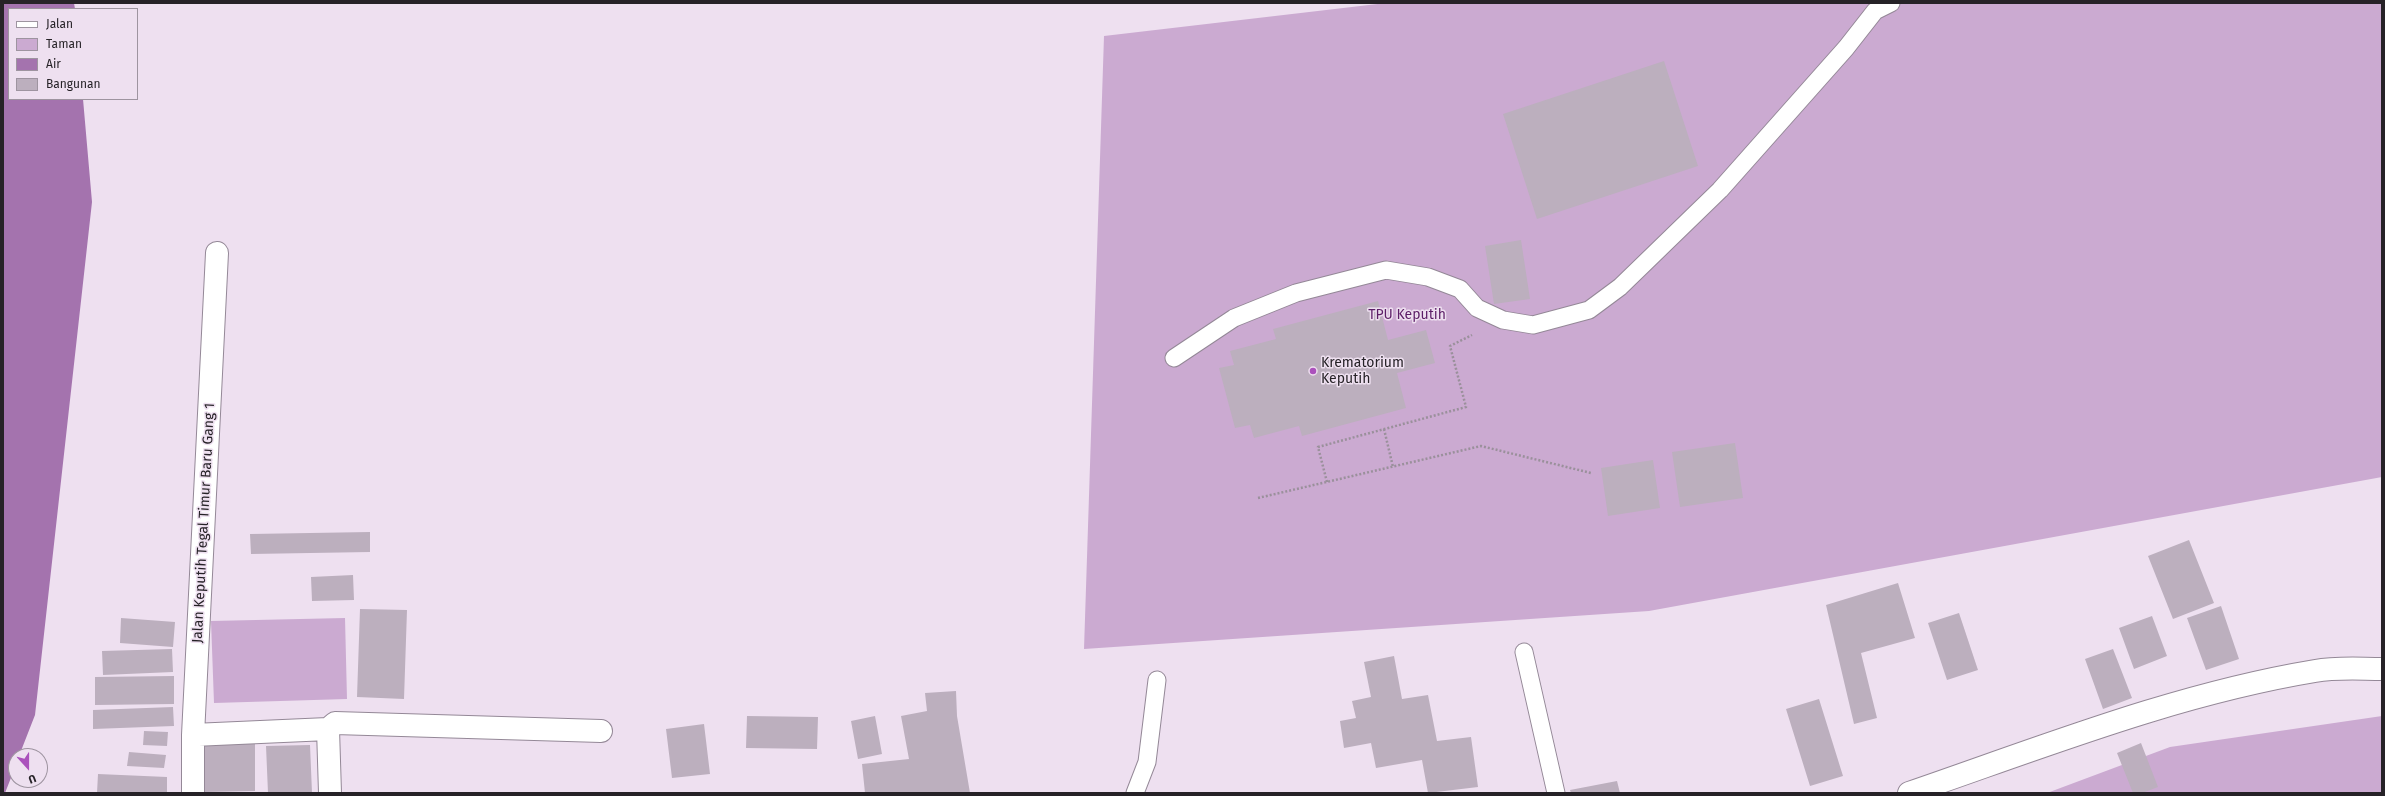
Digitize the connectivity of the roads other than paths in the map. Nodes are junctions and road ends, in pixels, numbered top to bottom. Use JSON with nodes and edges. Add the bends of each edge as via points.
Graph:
{"nodes":[{"id":1,"x":1891,"y":3,"type":"edge"},
{"id":2,"x":217,"y":253,"type":"dead end"},
{"id":3,"x":1174,"y":358,"type":"dead end"},
{"id":4,"x":1524,"y":652,"type":"dead end"},
{"id":5,"x":2382,"y":669,"type":"edge"},
{"id":6,"x":1157,"y":680,"type":"dead end"},
{"id":7,"x":328,"y":728,"type":"junction"},
{"id":8,"x":601,"y":731,"type":"dead end"},
{"id":9,"x":193,"y":735,"type":"junction"},
{"id":10,"x":193,"y":793,"type":"edge"},
{"id":11,"x":330,"y":793,"type":"edge"},
{"id":12,"x":1135,"y":793,"type":"edge"},
{"id":13,"x":1556,"y":793,"type":"edge"},
{"id":14,"x":1910,"y":793,"type":"edge"}],
"edges":[{"from":1,"to":3,"type":"lane","via":[[1876,11],[1720,190],[1620,287],[1589,310],[1532,325],[1503,320],[1477,308],[1460,289],[1428,277],[1386,270],[1296,293],[1234,318]]},
{"from":2,"to":9,"type":"street","name":"Jalan Keputih Tegal Timur Baru Gang 1"},
{"from":4,"to":13,"type":"lane"},
{"from":5,"to":14,"type":"street","via":[[2316,671],[2214,693],[2119,720]]},
{"from":6,"to":12,"type":"lane","via":[[1146,762]]},
{"from":7,"to":8,"type":"street","via":[[335,723]]},
{"from":7,"to":9,"type":"street"},
{"from":7,"to":11,"type":"street"},
{"from":9,"to":10,"type":"street","name":"Jalan Keputih Tegal Timur Baru Gang 1"}]}
